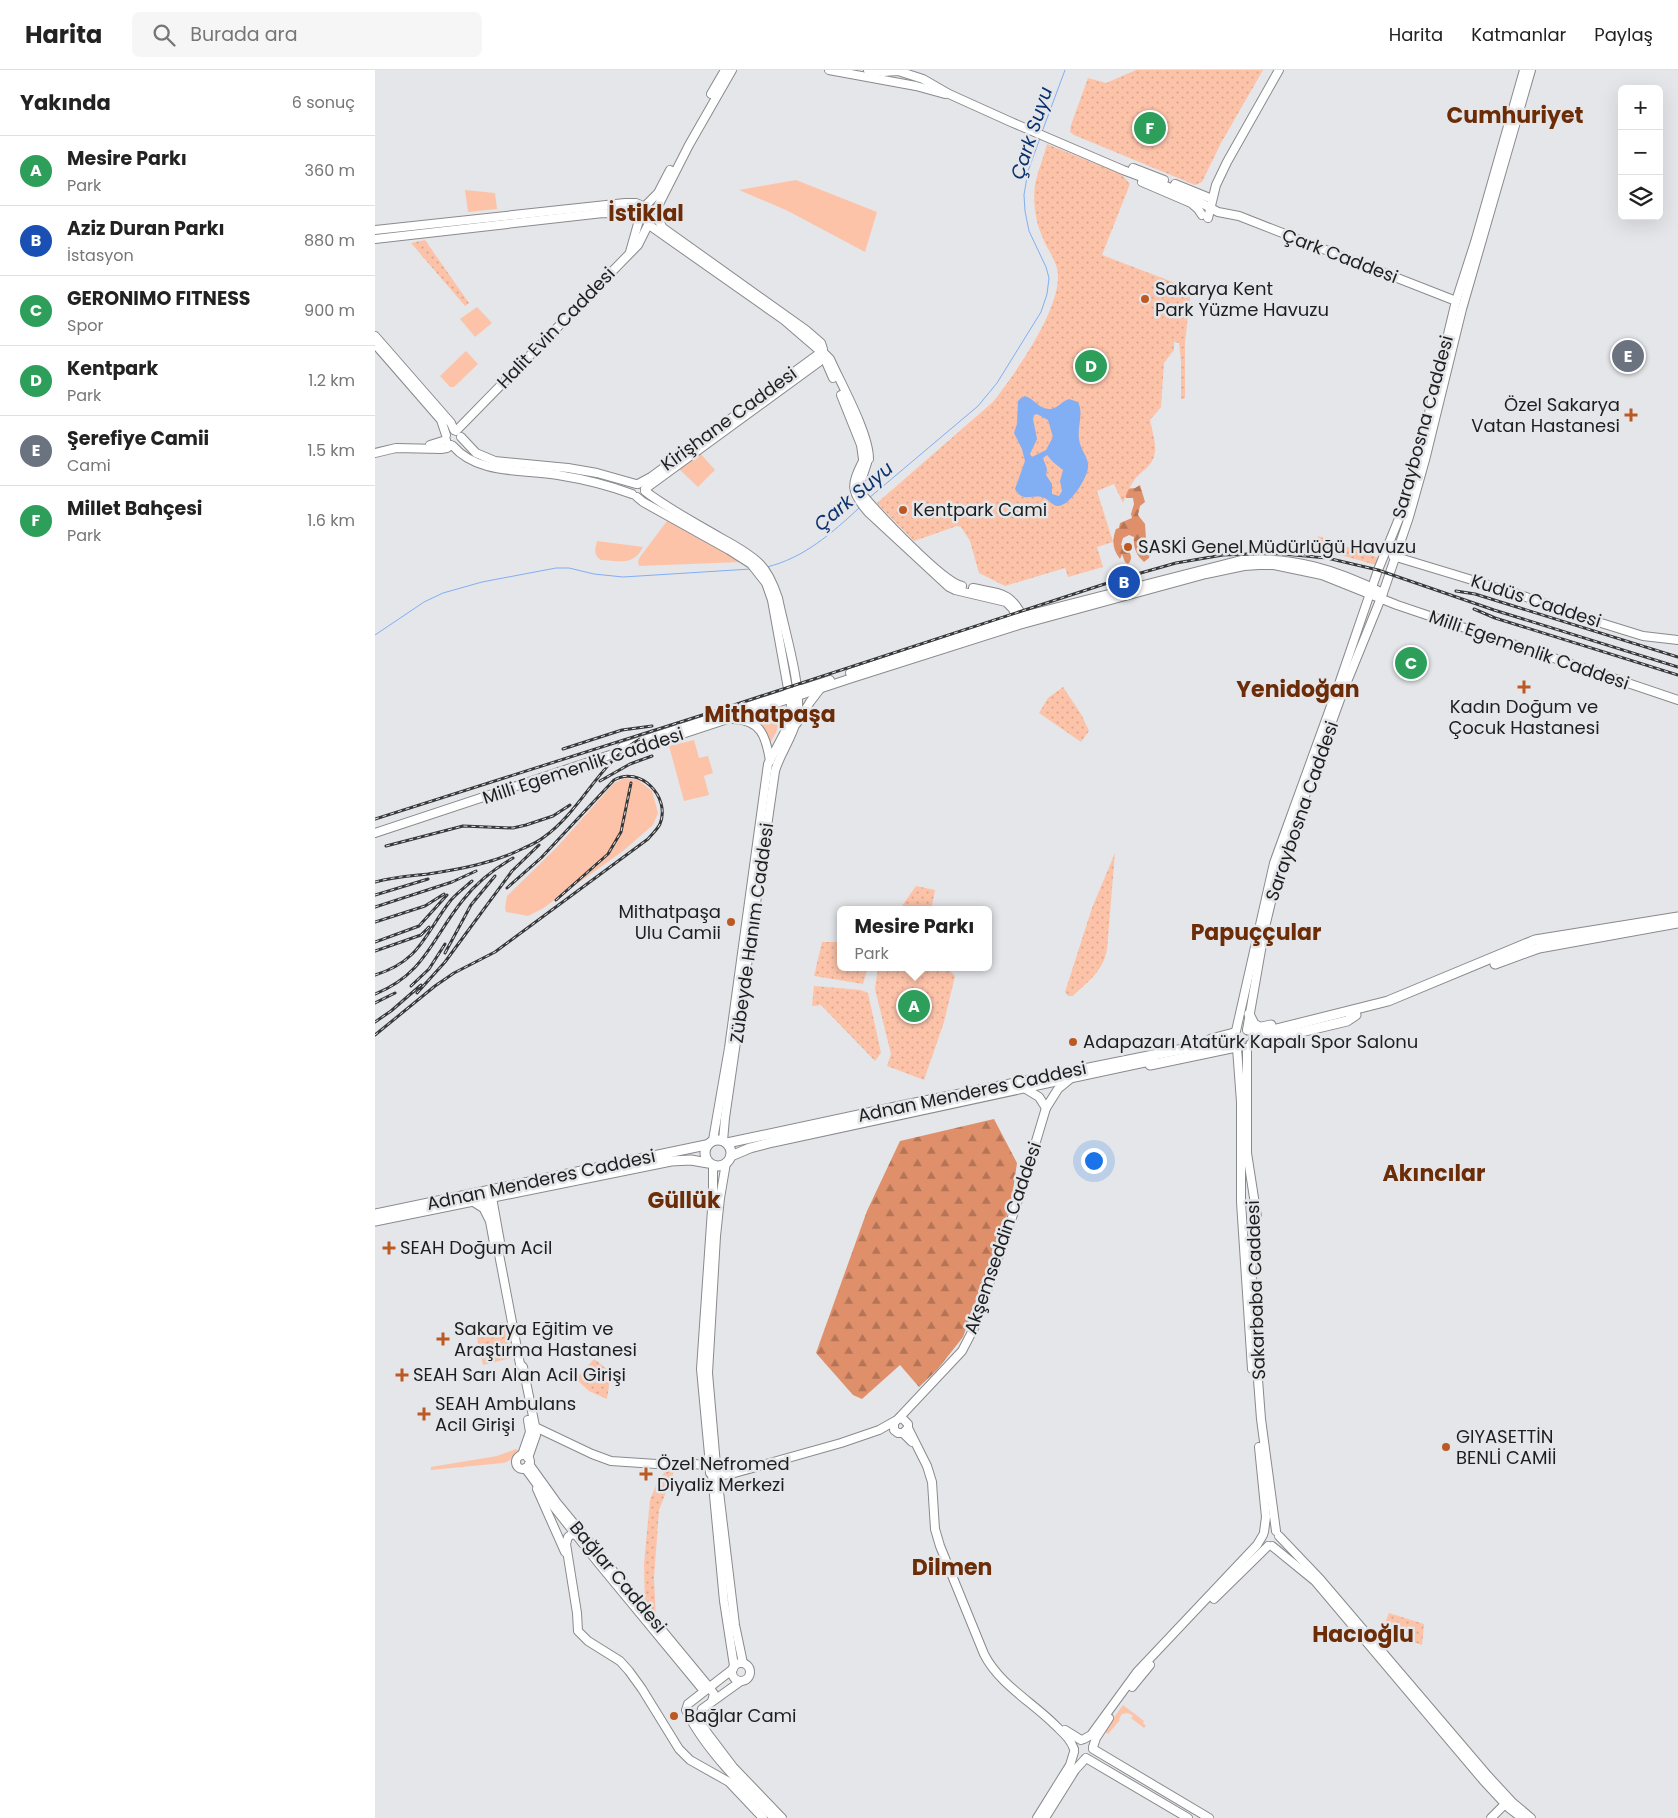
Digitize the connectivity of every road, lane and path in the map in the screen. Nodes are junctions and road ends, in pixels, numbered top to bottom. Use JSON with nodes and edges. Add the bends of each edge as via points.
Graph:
{"nodes":[{"id":1,"x":725,"y":70,"type":"edge"},
{"id":2,"x":732,"y":70,"type":"edge"},
{"id":3,"x":829,"y":70,"type":"edge"},
{"id":4,"x":868,"y":70,"type":"edge"},
{"id":5,"x":1279,"y":70,"type":"edge"},
{"id":6,"x":1523,"y":70,"type":"edge"},
{"id":7,"x":1531,"y":70,"type":"edge"},
{"id":8,"x":893,"y":71,"type":"edge"},
{"id":9,"x":903,"y":72,"type":"junction"},
{"id":10,"x":896,"y":83,"type":"junction"},
{"id":11,"x":905,"y":84,"type":"junction"},
{"id":12,"x":718,"y":88,"type":"junction"},
{"id":13,"x":949,"y":94,"type":"junction"},
{"id":14,"x":1121,"y":168,"type":"junction"},
{"id":15,"x":1212,"y":199,"type":"junction"},
{"id":16,"x":645,"y":205,"type":"junction"},
{"id":17,"x":1208,"y":207,"type":"junction"},
{"id":18,"x":1223,"y":213,"type":"junction"},
{"id":19,"x":656,"y":214,"type":"junction"},
{"id":20,"x":1205,"y":217,"type":"junction"},
{"id":21,"x":638,"y":218,"type":"junction"},
{"id":22,"x":649,"y":225,"type":"junction"},
{"id":23,"x":375,"y":230,"type":"edge"},
{"id":24,"x":375,"y":239,"type":"edge"},
{"id":25,"x":630,"y":252,"type":"junction"},
{"id":26,"x":1467,"y":295,"type":"junction"},
{"id":27,"x":1456,"y":301,"type":"junction"},
{"id":28,"x":375,"y":336,"type":"edge"},
{"id":29,"x":375,"y":344,"type":"edge"},
{"id":30,"x":823,"y":353,"type":"junction"},
{"id":31,"x":458,"y":433,"type":"junction"},
{"id":32,"x":449,"y":442,"type":"junction"},
{"id":33,"x":375,"y":454,"type":"edge"},
{"id":34,"x":637,"y":484,"type":"junction"},
{"id":35,"x":645,"y":490,"type":"junction"},
{"id":36,"x":634,"y":496,"type":"junction"},
{"id":37,"x":1391,"y":538,"type":"junction"},
{"id":38,"x":1401,"y":540,"type":"junction"},
{"id":39,"x":1384,"y":552,"type":"junction"},
{"id":40,"x":1395,"y":558,"type":"junction"},
{"id":41,"x":766,"y":577,"type":"junction"},
{"id":42,"x":1371,"y":591,"type":"junction"},
{"id":43,"x":1382,"y":596,"type":"junction"},
{"id":44,"x":1021,"y":621,"type":"junction"},
{"id":45,"x":1678,"y":640,"type":"edge"},
{"id":46,"x":821,"y":688,"type":"junction"},
{"id":47,"x":793,"y":694,"type":"junction"},
{"id":48,"x":1678,"y":700,"type":"edge"},
{"id":49,"x":729,"y":719,"type":"junction"},
{"id":50,"x":794,"y":729,"type":"junction"},
{"id":51,"x":770,"y":761,"type":"junction"},
{"id":52,"x":375,"y":828,"type":"edge"},
{"id":53,"x":375,"y":833,"type":"edge"},
{"id":54,"x":1678,"y":917,"type":"edge"},
{"id":55,"x":1678,"y":923,"type":"edge"},
{"id":56,"x":1249,"y":1014,"type":"junction"},
{"id":57,"x":1352,"y":1014,"type":"junction"},
{"id":58,"x":1247,"y":1030,"type":"junction"},
{"id":59,"x":1235,"y":1032,"type":"junction"},
{"id":60,"x":1263,"y":1034,"type":"junction"},
{"id":61,"x":1221,"y":1044,"type":"junction"},
{"id":62,"x":1249,"y":1046,"type":"junction"},
{"id":63,"x":1237,"y":1048,"type":"junction"},
{"id":64,"x":1131,"y":1062,"type":"junction"},
{"id":65,"x":1239,"y":1070,"type":"junction"},
{"id":66,"x":1069,"y":1080,"type":"junction"},
{"id":67,"x":1026,"y":1089,"type":"junction"},
{"id":68,"x":1046,"y":1108,"type":"junction"},
{"id":69,"x":725,"y":1142,"type":"junction"},
{"id":70,"x":710,"y":1143,"type":"junction"},
{"id":71,"x":728,"y":1160,"type":"junction"},
{"id":72,"x":711,"y":1164,"type":"junction"},
{"id":73,"x":489,"y":1194,"type":"junction"},
{"id":74,"x":507,"y":1194,"type":"junction"},
{"id":75,"x":473,"y":1201,"type":"junction"},
{"id":76,"x":1241,"y":1202,"type":"junction"},
{"id":77,"x":1255,"y":1202,"type":"junction"},
{"id":78,"x":375,"y":1214,"type":"edge"},
{"id":79,"x":492,"y":1216,"type":"junction"},
{"id":80,"x":1257,"y":1216,"type":"junction"},
{"id":81,"x":1242,"y":1217,"type":"junction"},
{"id":82,"x":375,"y":1221,"type":"edge"},
{"id":83,"x":909,"y":1408,"type":"junction"},
{"id":84,"x":897,"y":1420,"type":"junction"},
{"id":85,"x":532,"y":1425,"type":"junction"},
{"id":86,"x":906,"y":1428,"type":"junction"},
{"id":87,"x":879,"y":1430,"type":"junction"},
{"id":88,"x":894,"y":1430,"type":"junction"},
{"id":89,"x":526,"y":1461,"type":"junction"},
{"id":90,"x":714,"y":1470,"type":"junction"},
{"id":91,"x":535,"y":1481,"type":"junction"},
{"id":92,"x":1263,"y":1534,"type":"junction"},
{"id":93,"x":1277,"y":1534,"type":"junction"},
{"id":94,"x":576,"y":1535,"type":"junction"},
{"id":95,"x":1270,"y":1546,"type":"junction"},
{"id":96,"x":1286,"y":1557,"type":"junction"},
{"id":97,"x":1254,"y":1558,"type":"junction"},
{"id":98,"x":569,"y":1562,"type":"junction"},
{"id":99,"x":743,"y":1663,"type":"junction"},
{"id":100,"x":733,"y":1667,"type":"junction"},
{"id":101,"x":741,"y":1681,"type":"junction"},
{"id":102,"x":707,"y":1689,"type":"junction"},
{"id":103,"x":712,"y":1701,"type":"junction"},
{"id":104,"x":686,"y":1709,"type":"junction"},
{"id":105,"x":701,"y":1709,"type":"junction"},
{"id":106,"x":1051,"y":1720,"type":"junction"},
{"id":107,"x":1082,"y":1739,"type":"junction"},
{"id":108,"x":1093,"y":1748,"type":"junction"},
{"id":109,"x":1074,"y":1751,"type":"junction"},
{"id":110,"x":1085,"y":1758,"type":"junction"},
{"id":111,"x":735,"y":1782,"type":"junction"},
{"id":112,"x":1505,"y":1804,"type":"junction"},
{"id":113,"x":763,"y":1818,"type":"edge"},
{"id":114,"x":773,"y":1818,"type":"edge"},
{"id":115,"x":783,"y":1818,"type":"edge"},
{"id":116,"x":1037,"y":1818,"type":"edge"},
{"id":117,"x":1045,"y":1818,"type":"edge"},
{"id":118,"x":1188,"y":1818,"type":"edge"},
{"id":119,"x":1209,"y":1818,"type":"edge"},
{"id":120,"x":1491,"y":1818,"type":"edge"},
{"id":121,"x":1522,"y":1818,"type":"edge"},
{"id":122,"x":1531,"y":1818,"type":"edge"}],
"edges":[{"from":1,"to":12,"type":"main road"},
{"from":2,"to":12,"type":"main road"},
{"from":3,"to":10,"type":"main road"},
{"from":4,"to":8,"type":"main road"},
{"from":5,"to":15,"type":"main road","via":[[1227,162]]},
{"from":6,"to":27,"type":"main road","name":"Saraybosna Caddesi"},
{"from":7,"to":26,"type":"main road","name":"Saraybosna Caddesi"},
{"from":8,"to":9,"type":"main road"},
{"from":8,"to":10,"type":"main road"},
{"from":9,"to":11,"type":"main road"},
{"from":9,"to":13,"type":"main road","via":[[936,85]]},
{"from":10,"to":11,"type":"main road"},
{"from":11,"to":13,"type":"main road"},
{"from":12,"to":16,"type":"main road","via":[[658,193]]},
{"from":12,"to":19,"type":"main road"},
{"from":13,"to":14,"type":"main road"},
{"from":14,"to":15,"type":"main road","via":[[1145,172]]},
{"from":14,"to":17,"type":"main road","via":[[1179,191]]},
{"from":14,"to":20,"type":"main road","via":[[1129,176],[1191,203]]},
{"from":15,"to":17,"type":"main road"},
{"from":16,"to":19,"type":"main road","via":[[651,206]]},
{"from":16,"to":21,"type":"main road","via":[[639,210]]},
{"from":16,"to":23,"type":"main road","via":[[625,203]]},
{"from":17,"to":18,"type":"main road","name":"Çark Caddesi"},
{"from":17,"to":20,"type":"main road"},
{"from":18,"to":20,"type":"main road"},
{"from":18,"to":27,"type":"main road","name":"Çark Caddesi","via":[[1239,216]]},
{"from":19,"to":22,"type":"main road","via":[[654,222]]},
{"from":19,"to":30,"type":"main road","via":[[663,228],[806,330],[821,343]]},
{"from":21,"to":22,"type":"main road"},
{"from":21,"to":24,"type":"main road","via":[[603,213]]},
{"from":21,"to":25,"type":"main road","name":"Halit Evin Caddesi"},
{"from":22,"to":25,"type":"main road","name":"Halit Evin Caddesi","via":[[638,245]]},
{"from":22,"to":30,"type":"main road","via":[[784,320]]},
{"from":25,"to":31,"type":"main road","name":"Halit Evin Caddesi","via":[[482,404]]},
{"from":26,"to":27,"type":"main road"},
{"from":26,"to":38,"type":"main road","name":"Saraybosna Caddesi"},
{"from":27,"to":37,"type":"main road","name":"Saraybosna Caddesi","via":[[1417,463]]},
{"from":28,"to":31,"type":"main road"},
{"from":29,"to":32,"type":"main road","via":[[441,420]]},
{"from":30,"to":34,"type":"main road","name":"Kirişhane Caddesi"},
{"from":30,"to":35,"type":"main road","name":"Kirişhane Caddesi","via":[[819,362]]},
{"from":30,"to":44,"type":"main road","via":[[866,461],[859,496],[949,587],[1002,600]]},
{"from":31,"to":32,"type":"main road","via":[[449,432]]},
{"from":31,"to":32,"type":"main road","via":[[458,444]]},
{"from":31,"to":34,"type":"main road","via":[[476,454],[495,461],[568,468]]},
{"from":32,"to":33,"type":"main road","via":[[447,448],[442,449],[397,448]]},
{"from":32,"to":36,"type":"main road","via":[[476,463],[606,484]]},
{"from":34,"to":35,"type":"main road"},
{"from":34,"to":36,"type":"main road","via":[[632,488]]},
{"from":35,"to":36,"type":"main road","via":[[641,497]]},
{"from":35,"to":41,"type":"main road","via":[[755,559]]},
{"from":36,"to":41,"type":"main road","via":[[751,564]]},
{"from":37,"to":38,"type":"main road","via":[[1394,544]]},
{"from":37,"to":39,"type":"main road","name":"Saraybosna Caddesi"},
{"from":38,"to":40,"type":"main road","name":"Saraybosna Caddesi"},
{"from":39,"to":40,"type":"main road","name":"Kudüs Caddesi"},
{"from":39,"to":42,"type":"main road","name":"Saraybosna Caddesi"},
{"from":40,"to":43,"type":"main road","name":"Saraybosna Caddesi"},
{"from":40,"to":45,"type":"main road","name":"Kudüs Caddesi","via":[[1515,593],[1643,636]]},
{"from":41,"to":47,"type":"main road","via":[[778,598]]},
{"from":42,"to":43,"type":"main road","name":"Milli Egemenlik Caddesi"},
{"from":42,"to":44,"type":"main road","name":"Milli Egemenlik Caddesi","via":[[1343,574],[1300,563],[1259,558],[1241,560]]},
{"from":42,"to":59,"type":"main road","name":"Saraybosna Caddesi","via":[[1276,856]]},
{"from":43,"to":48,"type":"main road","name":"Milli Egemenlik Caddesi"},
{"from":43,"to":56,"type":"main road","name":"Saraybosna Caddesi","via":[[1280,865]]},
{"from":44,"to":46,"type":"main road","name":"Milli Egemenlik Caddesi"},
{"from":44,"to":47,"type":"main road","name":"Milli Egemenlik Caddesi"},
{"from":46,"to":47,"type":"main road","name":"Milli Egemenlik Caddesi"},
{"from":46,"to":50,"type":"main road","name":"Zübeyde Hanım Caddesi"},
{"from":47,"to":49,"type":"main road","name":"Milli Egemenlik Caddesi"},
{"from":47,"to":50,"type":"main road","name":"Zübeyde Hanım Caddesi","via":[[797,716]]},
{"from":47,"to":51,"type":"main road","name":"Zübeyde Hanım Caddesi","via":[[789,724]]},
{"from":47,"to":52,"type":"main road","name":"Milli Egemenlik Caddesi"},
{"from":49,"to":51,"type":"main road","name":"Zübeyde Hanım Caddesi","via":[[743,719],[760,728]]},
{"from":49,"to":53,"type":"main road","name":"Milli Egemenlik Caddesi"},
{"from":50,"to":69,"type":"main road","name":"Zübeyde Hanım Caddesi","via":[[775,771],[725,1118]]},
{"from":51,"to":70,"type":"main road","name":"Zübeyde Hanım Caddesi","via":[[729,1048]]},
{"from":54,"to":57,"type":"main road","via":[[1535,940],[1404,996]]},
{"from":55,"to":57,"type":"main road","via":[[1539,948],[1400,1003]]},
{"from":56,"to":58,"type":"main road","name":"Saraybosna Caddesi"},
{"from":56,"to":60,"type":"main road"},
{"from":57,"to":60,"type":"main road","via":[[1319,1015]]},
{"from":57,"to":60,"type":"main road","via":[[1347,1021]]},
{"from":58,"to":59,"type":"main road"},
{"from":58,"to":60,"type":"main road"},
{"from":58,"to":62,"type":"main road","via":[[1252,1037]]},
{"from":59,"to":61,"type":"main road"},
{"from":59,"to":63,"type":"main road","via":[[1232,1039]]},
{"from":60,"to":62,"type":"main road"},
{"from":61,"to":63,"type":"main road"},
{"from":61,"to":64,"type":"main road","via":[[1157,1064],[1141,1066]]},
{"from":61,"to":64,"type":"main road","via":[[1138,1054]]},
{"from":61,"to":65,"type":"main road","via":[[1235,1056]]},
{"from":62,"to":63,"type":"main road"},
{"from":62,"to":77,"type":"main road","name":"Sakarbaba Caddesi","via":[[1247,1153]]},
{"from":63,"to":65,"type":"main road","name":"Sakarbaba Caddesi"},
{"from":64,"to":66,"type":"main road","name":"Adnan Menderes Caddesi"},
{"from":64,"to":69,"type":"main road","name":"Adnan Menderes Caddesi"},
{"from":65,"to":76,"type":"main road","name":"Sakarbaba Caddesi"},
{"from":66,"to":67,"type":"main road","name":"Adnan Menderes Caddesi"},
{"from":66,"to":68,"type":"main road","name":"Akşemseddin Caddesi","via":[[1058,1089]]},
{"from":67,"to":68,"type":"main road","via":[[1039,1097]]},
{"from":67,"to":71,"type":"main road","name":"Adnan Menderes Caddesi","via":[[773,1142],[749,1148]]},
{"from":68,"to":83,"type":"main road","name":"Akşemseddin Caddesi","via":[[975,1326],[962,1351]]},
{"from":69,"to":70,"type":"main road"},
{"from":69,"to":71,"type":"main road","via":[[730,1148]]},
{"from":70,"to":72,"type":"main road","via":[[704,1156]]},
{"from":70,"to":73,"type":"main road","name":"Adnan Menderes Caddesi"},
{"from":71,"to":72,"type":"main road","via":[[718,1166]]},
{"from":71,"to":90,"type":"main road","via":[[719,1208],[708,1373]]},
{"from":72,"to":74,"type":"main road","name":"Adnan Menderes Caddesi","via":[[671,1161]]},
{"from":72,"to":90,"type":"main road","via":[[713,1195],[701,1369]]},
{"from":73,"to":74,"type":"main road","name":"Adnan Menderes Caddesi"},
{"from":73,"to":75,"type":"main road","name":"Adnan Menderes Caddesi"},
{"from":73,"to":78,"type":"main road","name":"Adnan Menderes Caddesi"},
{"from":73,"to":79,"type":"main road"},
{"from":74,"to":79,"type":"main road","via":[[496,1200]]},
{"from":75,"to":79,"type":"main road","name":"Adnan Menderes Caddesi"},
{"from":75,"to":82,"type":"main road","name":"Adnan Menderes Caddesi"},
{"from":76,"to":77,"type":"main road","via":[[1246,1205]]},
{"from":76,"to":81,"type":"main road","name":"Sakarbaba Caddesi"},
{"from":77,"to":80,"type":"main road","name":"Sakarbaba Caddesi"},
{"from":79,"to":85,"type":"main road","via":[[494,1243],[498,1249],[519,1371]]},
{"from":80,"to":81,"type":"main road","via":[[1247,1212]]},
{"from":80,"to":93,"type":"main road","name":"Sakarbaba Caddesi","via":[[1251,1251],[1253,1314],[1261,1419]]},
{"from":81,"to":92,"type":"main road","name":"Sakarbaba Caddesi","via":[[1266,1516]]},
{"from":83,"to":84,"type":"main road","name":"Akşemseddin Caddesi"},
{"from":83,"to":86,"type":"main road"},
{"from":84,"to":86,"type":"main road","via":[[903,1419]]},
{"from":84,"to":87,"type":"main road","name":"Akşemseddin Caddesi"},
{"from":84,"to":88,"type":"main road"},
{"from":85,"to":89,"type":"main road"},
{"from":85,"to":90,"type":"main road","via":[[611,1461],[695,1464]]},
{"from":86,"to":88,"type":"main road","via":[[898,1433]]},
{"from":86,"to":106,"type":"main road","via":[[927,1466],[940,1546],[984,1654],[1005,1682]]},
{"from":87,"to":88,"type":"main road"},
{"from":87,"to":90,"type":"main road","via":[[733,1473],[722,1475]]},
{"from":89,"to":91,"type":"main road","name":"Bağlar Caddesi"},
{"from":89,"to":102,"type":"main road","name":"Bağlar Caddesi"},
{"from":90,"to":99,"type":"main road"},
{"from":90,"to":100,"type":"main road","via":[[723,1595]]},
{"from":91,"to":94,"type":"main road","name":"Bağlar Caddesi"},
{"from":91,"to":98,"type":"main road"},
{"from":92,"to":93,"type":"main road","via":[[1268,1530]]},
{"from":92,"to":95,"type":"main road","via":[[1264,1543]]},
{"from":92,"to":107,"type":"main road","via":[[1257,1545],[1137,1672],[1091,1735]]},
{"from":93,"to":95,"type":"main road","via":[[1277,1543]]},
{"from":93,"to":122,"type":"main road","via":[[1320,1579],[1488,1776]]},
{"from":94,"to":98,"type":"main road","via":[[572,1534],[567,1540]]},
{"from":94,"to":102,"type":"main road","name":"Bağlar Caddesi"},
{"from":95,"to":96,"type":"main road"},
{"from":95,"to":97,"type":"main road"},
{"from":96,"to":97,"type":"main road","via":[[1265,1553]]},
{"from":96,"to":112,"type":"main road","via":[[1315,1581]]},
{"from":97,"to":108,"type":"main road","via":[[1138,1680],[1096,1738]]},
{"from":98,"to":111,"type":"main road","via":[[578,1631],[629,1671],[689,1760]]},
{"from":99,"to":100,"type":"main road"},
{"from":99,"to":101,"type":"main road","via":[[748,1666],[750,1674]]},
{"from":100,"to":101,"type":"main road","via":[[734,1678]]},
{"from":100,"to":102,"type":"main road"},
{"from":101,"to":103,"type":"main road"},
{"from":102,"to":103,"type":"main road","via":[[713,1694]]},
{"from":102,"to":104,"type":"main road"},
{"from":103,"to":105,"type":"main road"},
{"from":104,"to":105,"type":"main road","via":[[690,1714]]},
{"from":104,"to":111,"type":"main road"},
{"from":105,"to":115,"type":"main road","via":[[700,1718],[707,1734]]},
{"from":106,"to":107,"type":"main road"},
{"from":106,"to":109,"type":"main road","via":[[1069,1740]]},
{"from":107,"to":108,"type":"main road","via":[[1090,1742]]},
{"from":107,"to":109,"type":"main road","via":[[1076,1743]]},
{"from":108,"to":110,"type":"main road","via":[[1091,1755]]},
{"from":108,"to":119,"type":"main road"},
{"from":109,"to":110,"type":"main road","via":[[1078,1757]]},
{"from":109,"to":116,"type":"main road","via":[[1070,1765]]},
{"from":110,"to":117,"type":"main road"},
{"from":110,"to":118,"type":"main road"},
{"from":111,"to":113,"type":"main road"},
{"from":111,"to":114,"type":"main road"},
{"from":112,"to":120,"type":"main road"},
{"from":112,"to":121,"type":"main road"}]}
